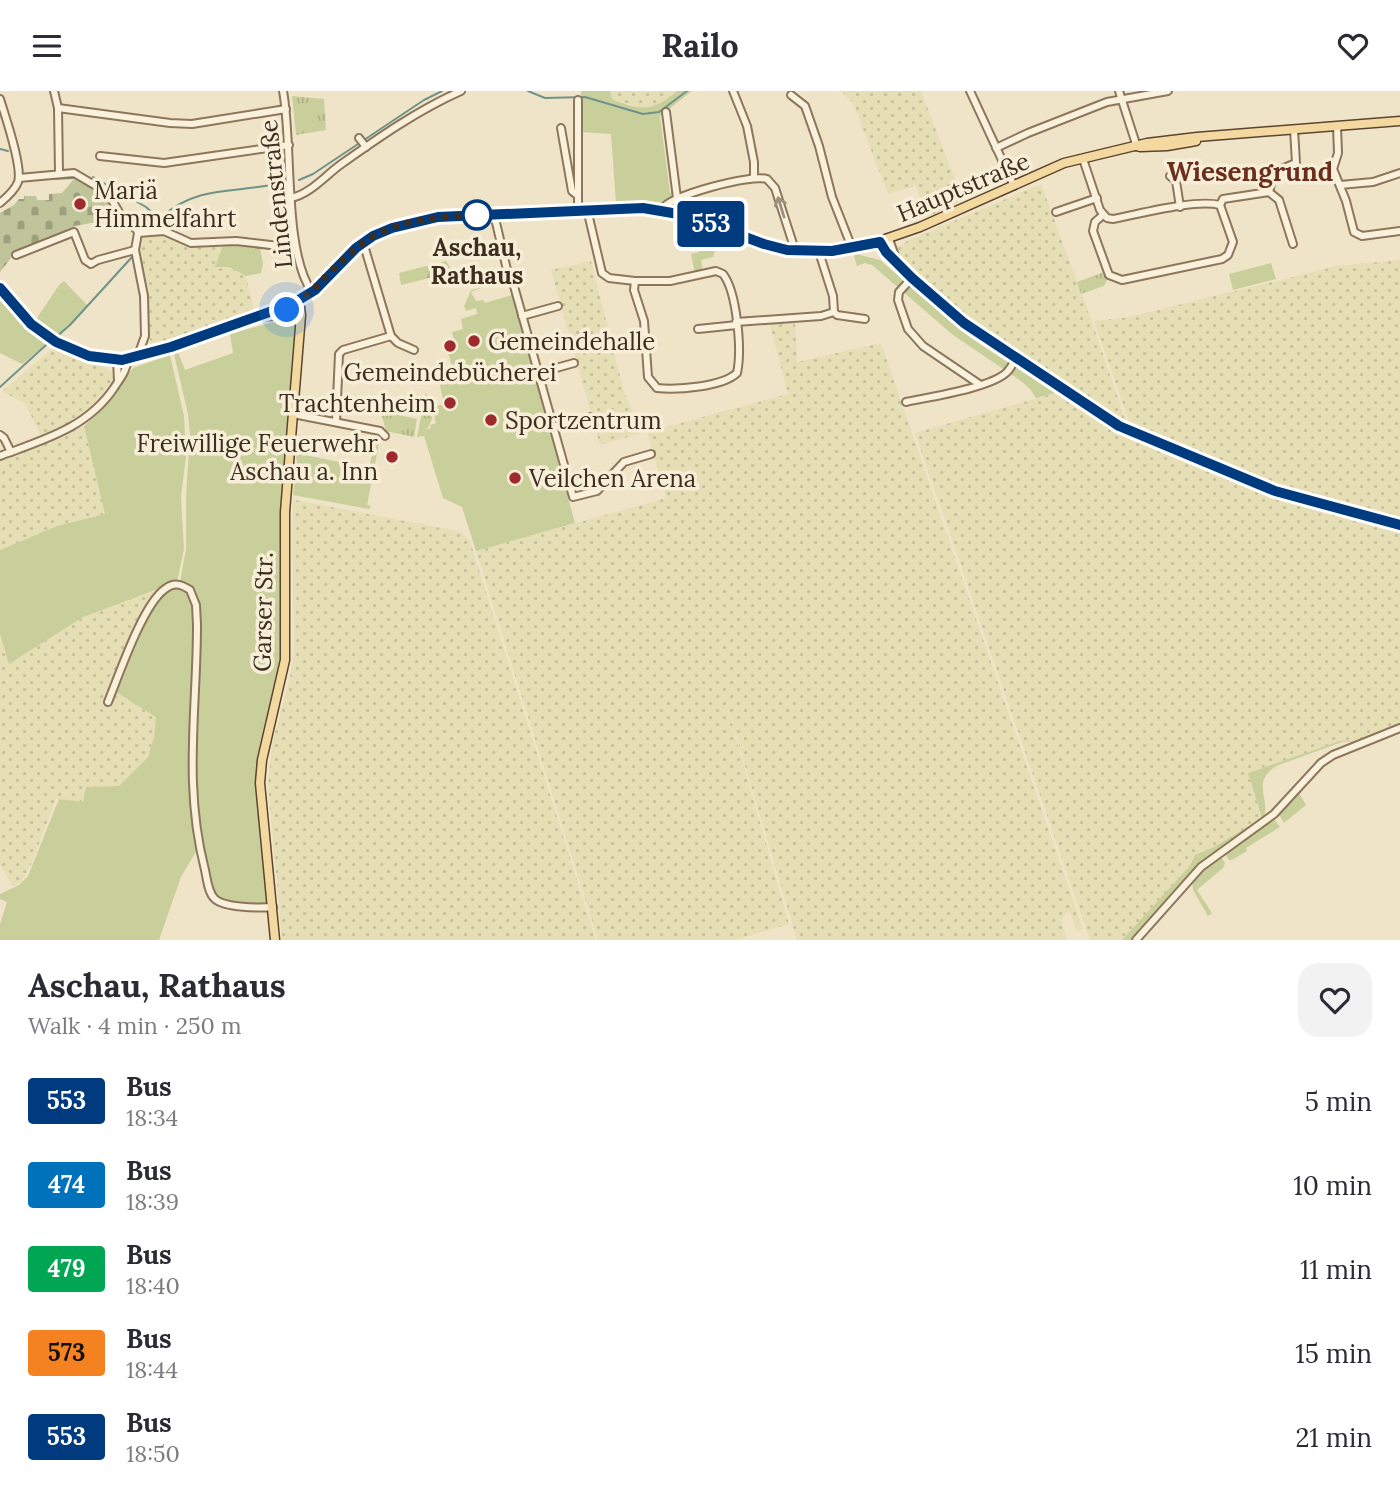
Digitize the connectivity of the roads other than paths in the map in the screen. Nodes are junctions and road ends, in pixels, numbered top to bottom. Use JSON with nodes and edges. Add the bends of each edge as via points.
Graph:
{"nodes":[{"id":1,"x":54,"y":91,"type":"edge"},
{"id":2,"x":283,"y":91,"type":"edge"},
{"id":3,"x":461,"y":91,"type":"edge"},
{"id":4,"x":733,"y":91,"type":"edge"},
{"id":5,"x":970,"y":91,"type":"edge"},
{"id":6,"x":1168,"y":91,"type":"edge"},
{"id":7,"x":1120,"y":95,"type":"edge"},
{"id":8,"x":791,"y":96,"type":"dead end"},
{"id":9,"x":0,"y":99,"type":"edge"},
{"id":10,"x":578,"y":100,"type":"dead end"},
{"id":11,"x":58,"y":108,"type":"junction"},
{"id":12,"x":286,"y":109,"type":"junction"},
{"id":13,"x":666,"y":112,"type":"dead end"},
{"id":14,"x":1400,"y":121,"type":"edge"},
{"id":15,"x":1337,"y":125,"type":"junction"},
{"id":16,"x":561,"y":128,"type":"dead end"},
{"id":17,"x":1294,"y":129,"type":"junction"},
{"id":18,"x":289,"y":145,"type":"junction"},
{"id":19,"x":1137,"y":147,"type":"junction"},
{"id":20,"x":996,"y":148,"type":"junction"},
{"id":21,"x":100,"y":156,"type":"dead end"},
{"id":22,"x":1083,"y":159,"type":"junction"},
{"id":23,"x":59,"y":173,"type":"junction"},
{"id":24,"x":1400,"y":173,"type":"edge"},
{"id":25,"x":1170,"y":176,"type":"dead end"},
{"id":26,"x":754,"y":177,"type":"junction"},
{"id":27,"x":19,"y":178,"type":"junction"},
{"id":28,"x":1340,"y":185,"type":"junction"},
{"id":29,"x":1014,"y":186,"type":"junction"},
{"id":30,"x":1269,"y":192,"type":"junction"},
{"id":31,"x":577,"y":195,"type":"junction"},
{"id":32,"x":291,"y":198,"type":"junction"},
{"id":33,"x":677,"y":198,"type":"junction"},
{"id":34,"x":1097,"y":198,"type":"junction"},
{"id":35,"x":0,"y":203,"type":"edge"},
{"id":36,"x":1220,"y":205,"type":"junction"},
{"id":37,"x":1180,"y":207,"type":"junction"},
{"id":38,"x":662,"y":209,"type":"junction"},
{"id":39,"x":582,"y":210,"type":"junction"},
{"id":40,"x":1056,"y":212,"type":"dead end"},
{"id":41,"x":494,"y":214,"type":"junction"},
{"id":42,"x":1103,"y":215,"type":"junction"},
{"id":43,"x":1400,"y":231,"type":"edge"},
{"id":44,"x":138,"y":233,"type":"junction"},
{"id":45,"x":889,"y":239,"type":"junction"},
{"id":46,"x":880,"y":242,"type":"junction"},
{"id":47,"x":363,"y":243,"type":"junction"},
{"id":48,"x":1293,"y":244,"type":"dead end"},
{"id":49,"x":296,"y":248,"type":"junction"},
{"id":50,"x":852,"y":248,"type":"junction"},
{"id":51,"x":135,"y":250,"type":"junction"},
{"id":52,"x":795,"y":250,"type":"junction"},
{"id":53,"x":819,"y":252,"type":"junction"},
{"id":54,"x":16,"y":255,"type":"dead end"},
{"id":55,"x":896,"y":261,"type":"junction"},
{"id":56,"x":912,"y":278,"type":"junction"},
{"id":57,"x":635,"y":281,"type":"junction"},
{"id":58,"x":0,"y":288,"type":"edge"},
{"id":59,"x":313,"y":291,"type":"junction"},
{"id":60,"x":294,"y":303,"type":"junction"},
{"id":61,"x":558,"y":306,"type":"dead end"},
{"id":62,"x":834,"y":312,"type":"junction"},
{"id":63,"x":522,"y":316,"type":"junction"},
{"id":64,"x":864,"y":319,"type":"dead end"},
{"id":65,"x":736,"y":323,"type":"junction"},
{"id":66,"x":698,"y":329,"type":"dead end"},
{"id":67,"x":145,"y":337,"type":"junction"},
{"id":68,"x":391,"y":337,"type":"junction"},
{"id":69,"x":414,"y":350,"type":"dead end"},
{"id":70,"x":154,"y":353,"type":"junction"},
{"id":71,"x":137,"y":358,"type":"junction"},
{"id":72,"x":1016,"y":358,"type":"junction"},
{"id":73,"x":128,"y":359,"type":"junction"},
{"id":74,"x":117,"y":360,"type":"junction"},
{"id":75,"x":574,"y":363,"type":"dead end"},
{"id":76,"x":538,"y":373,"type":"junction"},
{"id":77,"x":117,"y":383,"type":"junction"},
{"id":78,"x":979,"y":384,"type":"junction"},
{"id":79,"x":906,"y":402,"type":"dead end"},
{"id":80,"x":293,"y":414,"type":"junction"},
{"id":81,"x":591,"y":417,"type":"dead end"},
{"id":82,"x":336,"y":422,"type":"junction"},
{"id":83,"x":553,"y":427,"type":"junction"},
{"id":84,"x":0,"y":435,"type":"edge"},
{"id":85,"x":385,"y":436,"type":"dead end"},
{"id":86,"x":11,"y":452,"type":"junction"},
{"id":87,"x":651,"y":454,"type":"dead end"},
{"id":88,"x":0,"y":456,"type":"edge"},
{"id":89,"x":1400,"y":525,"type":"edge"},
{"id":90,"x":108,"y":702,"type":"dead end"},
{"id":91,"x":1400,"y":728,"type":"edge"},
{"id":92,"x":273,"y":907,"type":"junction"},
{"id":93,"x":275,"y":940,"type":"edge"},
{"id":94,"x":1136,"y":940,"type":"edge"}],
"edges":[{"from":1,"to":11,"type":"street"},
{"from":2,"to":12,"type":"street","name":"Lindenstraße"},
{"from":3,"to":32,"type":"street","via":[[363,143],[305,192]]},
{"from":4,"to":26,"type":"street","via":[[747,126]]},
{"from":5,"to":20,"type":"street"},
{"from":6,"to":7,"type":"street"},
{"from":7,"to":19,"type":"street"},
{"from":7,"to":20,"type":"street"},
{"from":8,"to":50,"type":"street","via":[[805,106]]},
{"from":9,"to":27,"type":"street"},
{"from":10,"to":31,"type":"street"},
{"from":11,"to":12,"type":"street","via":[[191,124]]},
{"from":11,"to":23,"type":"street"},
{"from":12,"to":18,"type":"street","name":"Lindenstraße"},
{"from":13,"to":33,"type":"street"},
{"from":14,"to":15,"type":"main road","name":"Hauptstraße"},
{"from":15,"to":17,"type":"main road","name":"Hauptstraße"},
{"from":15,"to":28,"type":"street","via":[[1338,153],[1333,166]]},
{"from":16,"to":31,"type":"street","via":[[572,191]]},
{"from":17,"to":19,"type":"main road","name":"Hauptstraße"},
{"from":17,"to":30,"type":"street","via":[[1296,163],[1274,172]]},
{"from":18,"to":21,"type":"street","via":[[164,163]]},
{"from":18,"to":32,"type":"street","name":"Lindenstraße"},
{"from":19,"to":22,"type":"main road","name":"Hauptstraße"},
{"from":20,"to":29,"type":"street"},
{"from":22,"to":29,"type":"main road","name":"Hauptstraße"},
{"from":22,"to":34,"type":"street"},
{"from":23,"to":27,"type":"street"},
{"from":23,"to":44,"type":"street","via":[[74,173],[108,193]]},
{"from":24,"to":28,"type":"street","via":[[1373,182]]},
{"from":25,"to":37,"type":"street","via":[[1176,181]]},
{"from":26,"to":33,"type":"street"},
{"from":52,"to":26,"type":"street","one_way":true,"via":[[775,188],[768,179]]},
{"from":27,"to":35,"type":"street"},
{"from":28,"to":43,"type":"street","via":[[1356,234]]},
{"from":29,"to":45,"type":"main road","name":"Hauptstraße"},
{"from":30,"to":36,"type":"street","via":[[1223,199]]},
{"from":30,"to":48,"type":"street","via":[[1279,200]]},
{"from":31,"to":39,"type":"street"},
{"from":32,"to":49,"type":"street","name":"Lindenstraße"},
{"from":33,"to":38,"type":"street"},
{"from":34,"to":40,"type":"street"},
{"from":34,"to":42,"type":"street"},
{"from":36,"to":37,"type":"street"},
{"from":36,"to":42,"type":"street","via":[[1233,246],[1226,257],[1207,266],[1122,280],[1112,278],[1106,269],[1093,231]]},
{"from":37,"to":42,"type":"street","via":[[1112,219]]},
{"from":38,"to":39,"type":"main road","name":"Hauptstraße"},
{"from":38,"to":52,"type":"main road","name":"Hauptstraße"},
{"from":39,"to":41,"type":"main road","name":"Hauptstraße"},
{"from":39,"to":57,"type":"street","via":[[602,273]]},
{"from":41,"to":47,"type":"main road","name":"Hauptstraße","via":[[423,221],[384,231]]},
{"from":41,"to":63,"type":"street"},
{"from":44,"to":49,"type":"street","via":[[164,231],[191,243],[236,241]]},
{"from":44,"to":51,"type":"street"},
{"from":45,"to":46,"type":"main road","name":"Hauptstraße"},
{"from":45,"to":55,"type":"street"},
{"from":46,"to":50,"type":"main road","name":"Hauptstraße"},
{"from":46,"to":55,"type":"street"},
{"from":47,"to":59,"type":"main road","name":"Hauptstraße"},
{"from":47,"to":68,"type":"street"},
{"from":49,"to":59,"type":"street","name":"Lindenstraße","via":[[302,275]]},
{"from":50,"to":53,"type":"main road","name":"Hauptstraße"},
{"from":51,"to":54,"type":"street","via":[[91,264],[74,232]]},
{"from":51,"to":67,"type":"street","via":[[144,296]]},
{"from":52,"to":53,"type":"main road","name":"Hauptstraße"},
{"from":53,"to":62,"type":"street"},
{"from":55,"to":56,"type":"street"},
{"from":56,"to":72,"type":"street","via":[[964,323]]},
{"from":56,"to":78,"type":"street","via":[[898,296],[908,329],[923,346]]},
{"from":57,"to":65,"type":"street","via":[[670,281],[720,272],[728,281]]},
{"from":57,"to":65,"type":"street","via":[[644,321],[648,377],[657,388],[689,387],[734,376],[738,363]]},
{"from":58,"to":74,"type":"street","name":"Hauptstraße","via":[[31,324],[56,342],[89,356]]},
{"from":59,"to":60,"type":"main road","name":"Hauptstraße"},
{"from":60,"to":70,"type":"street","name":"Hauptstraße"},
{"from":60,"to":80,"type":"main road","name":"Garser Str.","via":[[302,309]]},
{"from":61,"to":63,"type":"street"},
{"from":62,"to":64,"type":"street"},
{"from":62,"to":65,"type":"street"},
{"from":63,"to":76,"type":"street"},
{"from":65,"to":66,"type":"street"},
{"from":67,"to":70,"type":"street"},
{"from":67,"to":71,"type":"street"},
{"from":68,"to":69,"type":"street"},
{"from":68,"to":82,"type":"street","via":[[339,354]]},
{"from":70,"to":71,"type":"street","name":"Hauptstraße"},
{"from":71,"to":73,"type":"street","name":"Hauptstraße"},
{"from":72,"to":78,"type":"street","via":[[1005,374]]},
{"from":72,"to":89,"type":"street","via":[[1108,420],[1142,436],[1275,491]]},
{"from":73,"to":74,"type":"street","name":"Hauptstraße"},
{"from":73,"to":77,"type":"street"},
{"from":74,"to":77,"type":"street"},
{"from":75,"to":76,"type":"street"},
{"from":76,"to":83,"type":"street"},
{"from":77,"to":86,"type":"street","via":[[80,423]]},
{"from":78,"to":79,"type":"street"},
{"from":80,"to":82,"type":"street"},
{"from":80,"to":92,"type":"main road","name":"Garser Str.","via":[[285,512],[285,660],[260,783]]},
{"from":81,"to":83,"type":"street"},
{"from":82,"to":85,"type":"street"},
{"from":83,"to":87,"type":"street","via":[[573,497],[597,491],[624,462]]},
{"from":84,"to":86,"type":"street"},
{"from":86,"to":88,"type":"street"},
{"from":90,"to":92,"type":"street","via":[[154,600],[173,585],[190,590],[197,625],[192,804],[208,885],[220,902]]},
{"from":91,"to":94,"type":"street","via":[[1321,762],[1274,814],[1185,883]]},
{"from":92,"to":93,"type":"main road","name":"Garser Str."}]}
